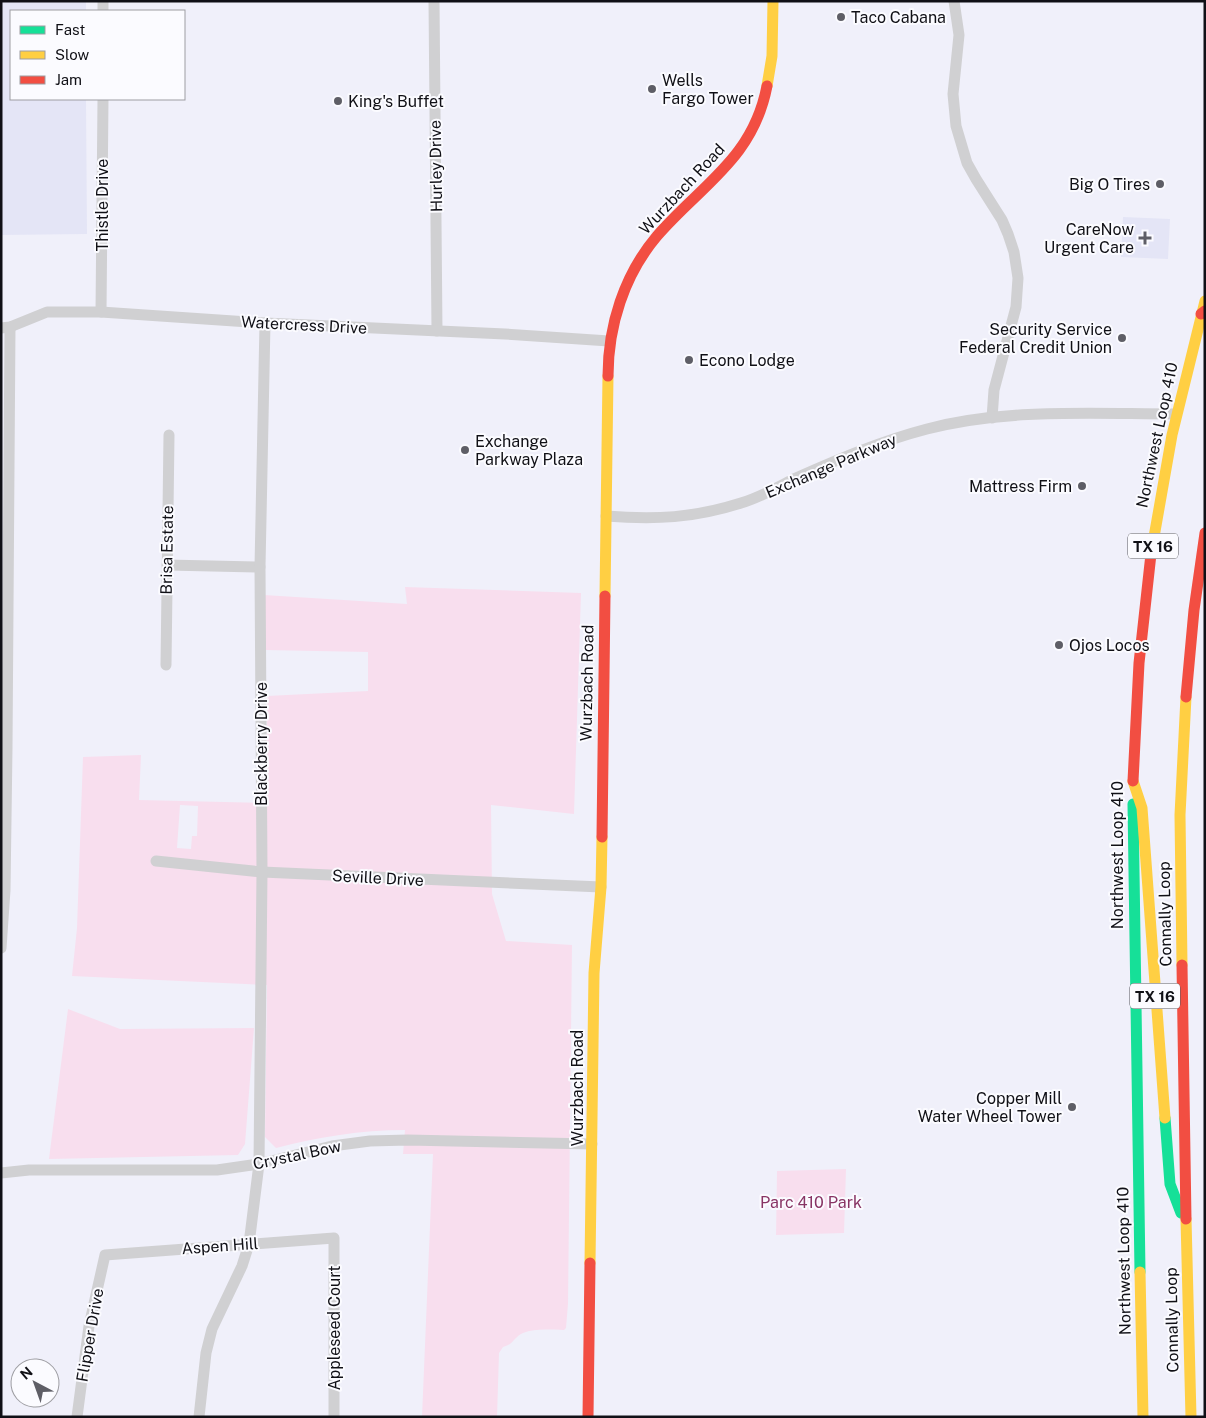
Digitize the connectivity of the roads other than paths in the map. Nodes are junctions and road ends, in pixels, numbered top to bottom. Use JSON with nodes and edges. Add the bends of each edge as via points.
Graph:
{"nodes":[{"id":1,"x":434,"y":1,"type":"edge"},
{"id":2,"x":773,"y":1,"type":"edge"},
{"id":3,"x":954,"y":1,"type":"edge"},
{"id":4,"x":103,"y":100,"type":"edge"},
{"id":5,"x":1205,"y":301,"type":"edge"},
{"id":6,"x":101,"y":312,"type":"junction"},
{"id":7,"x":1203,"y":313,"type":"edge"},
{"id":8,"x":266,"y":323,"type":"junction"},
{"id":9,"x":6,"y":327,"type":"edge"},
{"id":10,"x":437,"y":331,"type":"junction"},
{"id":11,"x":609,"y":341,"type":"junction"},
{"id":12,"x":1176,"y":414,"type":"junction"},
{"id":13,"x":992,"y":418,"type":"junction"},
{"id":14,"x":169,"y":435,"type":"dead end"},
{"id":15,"x":6,"y":472,"type":"edge"},
{"id":16,"x":606,"y":516,"type":"junction"},
{"id":17,"x":1205,"y":533,"type":"edge"},
{"id":18,"x":167,"y":565,"type":"junction"},
{"id":19,"x":260,"y":567,"type":"junction"},
{"id":20,"x":5,"y":610,"type":"edge"},
{"id":21,"x":166,"y":665,"type":"dead end"},
{"id":22,"x":4,"y":748,"type":"edge"},
{"id":23,"x":1133,"y":781,"type":"junction"},
{"id":24,"x":156,"y":861,"type":"dead end"},
{"id":25,"x":262,"y":872,"type":"junction"},
{"id":26,"x":601,"y":887,"type":"junction"},
{"id":27,"x":3,"y":890,"type":"edge"},
{"id":28,"x":1,"y":948,"type":"edge"},
{"id":29,"x":592,"y":1144,"type":"junction"},
{"id":30,"x":258,"y":1164,"type":"junction"},
{"id":31,"x":1,"y":1173,"type":"edge"},
{"id":32,"x":1186,"y":1228,"type":"junction"},
{"id":33,"x":334,"y":1238,"type":"joint"},
{"id":34,"x":249,"y":1244,"type":"junction"},
{"id":35,"x":106,"y":1255,"type":"joint"},
{"id":36,"x":77,"y":1417,"type":"edge"},
{"id":37,"x":199,"y":1417,"type":"edge"},
{"id":38,"x":334,"y":1417,"type":"edge"},
{"id":39,"x":588,"y":1417,"type":"edge"},
{"id":40,"x":1143,"y":1417,"type":"edge"},
{"id":41,"x":1191,"y":1417,"type":"edge"}],
"edges":[{"from":1,"to":10,"type":"street","name":"Hurley Drive"},
{"from":2,"to":11,"type":"main road","name":"Wurzbach Road","via":[[768,87],[747,139],[717,180],[669,223],[650,245],[631,275],[615,314]]},
{"from":3,"to":13,"type":"street","via":[[959,35],[953,94],[956,126],[967,163],[1008,234],[1018,278],[1016,308],[994,390]]},
{"from":4,"to":6,"type":"street","name":"Thistle Drive"},
{"from":5,"to":7,"type":"main road","name":"Northwest Loop 410","number":"TX 16"},
{"from":6,"to":8,"type":"street","name":"Watercress Drive"},
{"from":6,"to":9,"type":"street","name":"Watercress Drive","via":[[47,312]]},
{"from":7,"to":12,"type":"main road","name":"Northwest Loop 410","number":"TX 16"},
{"from":8,"to":10,"type":"street","name":"Watercress Drive"},
{"from":8,"to":19,"type":"street","name":"Blackberry Drive"},
{"from":9,"to":15,"type":"street"},
{"from":10,"to":11,"type":"street","name":"Watercress Drive"},
{"from":11,"to":16,"type":"main road","name":"Wurzbach Road"},
{"from":12,"to":13,"type":"street","name":"Exchange Parkway"},
{"from":12,"to":23,"type":"main road","name":"Northwest Loop 410","number":"TX 16","via":[[1143,622]]},
{"from":13,"to":16,"type":"street","name":"Exchange Parkway","via":[[929,428],[880,442],[770,492],[710,512],[646,519]]},
{"from":14,"to":18,"type":"street","name":"Brisa Estate"},
{"from":15,"to":20,"type":"street"},
{"from":16,"to":26,"type":"main road","name":"Wurzbach Road"},
{"from":17,"to":32,"type":"main road","name":"Connally Loop","via":[[1190,651],[1181,774]]},
{"from":18,"to":19,"type":"street"},
{"from":18,"to":21,"type":"street","name":"Brisa Estate"},
{"from":19,"to":25,"type":"street","name":"Blackberry Drive"},
{"from":20,"to":22,"type":"street"},
{"from":22,"to":27,"type":"street"},
{"from":23,"to":32,"type":"main road","number":"TX 16","via":[[1142,808],[1170,1184]]},
{"from":23,"to":40,"type":"main road","name":"Northwest Loop 410"},
{"from":24,"to":25,"type":"street","name":"Seville Drive"},
{"from":25,"to":26,"type":"street","name":"Seville Drive"},
{"from":25,"to":30,"type":"street","name":"Blackberry Drive"},
{"from":26,"to":29,"type":"main road","name":"Wurzbach Road","via":[[594,973]]},
{"from":27,"to":28,"type":"street"},
{"from":29,"to":30,"type":"street","name":"Crystal Bow","via":[[370,1141],[332,1146]]},
{"from":29,"to":39,"type":"main road","name":"Wurzbach Road"},
{"from":30,"to":31,"type":"street","name":"Crystal Bow","via":[[217,1170],[29,1170]]},
{"from":30,"to":34,"type":"street","name":"Blackberry Drive"},
{"from":32,"to":41,"type":"main road","name":"Connally Loop"},
{"from":33,"to":34,"type":"street","name":"Aspen Hill"},
{"from":33,"to":38,"type":"street","name":"Appleseed Court"},
{"from":34,"to":35,"type":"street","name":"Aspen Hill"},
{"from":34,"to":37,"type":"street","name":"Blackberry Drive","via":[[212,1328]]},
{"from":35,"to":36,"type":"street","name":"Flipper Drive","via":[[89,1326]]}]}
